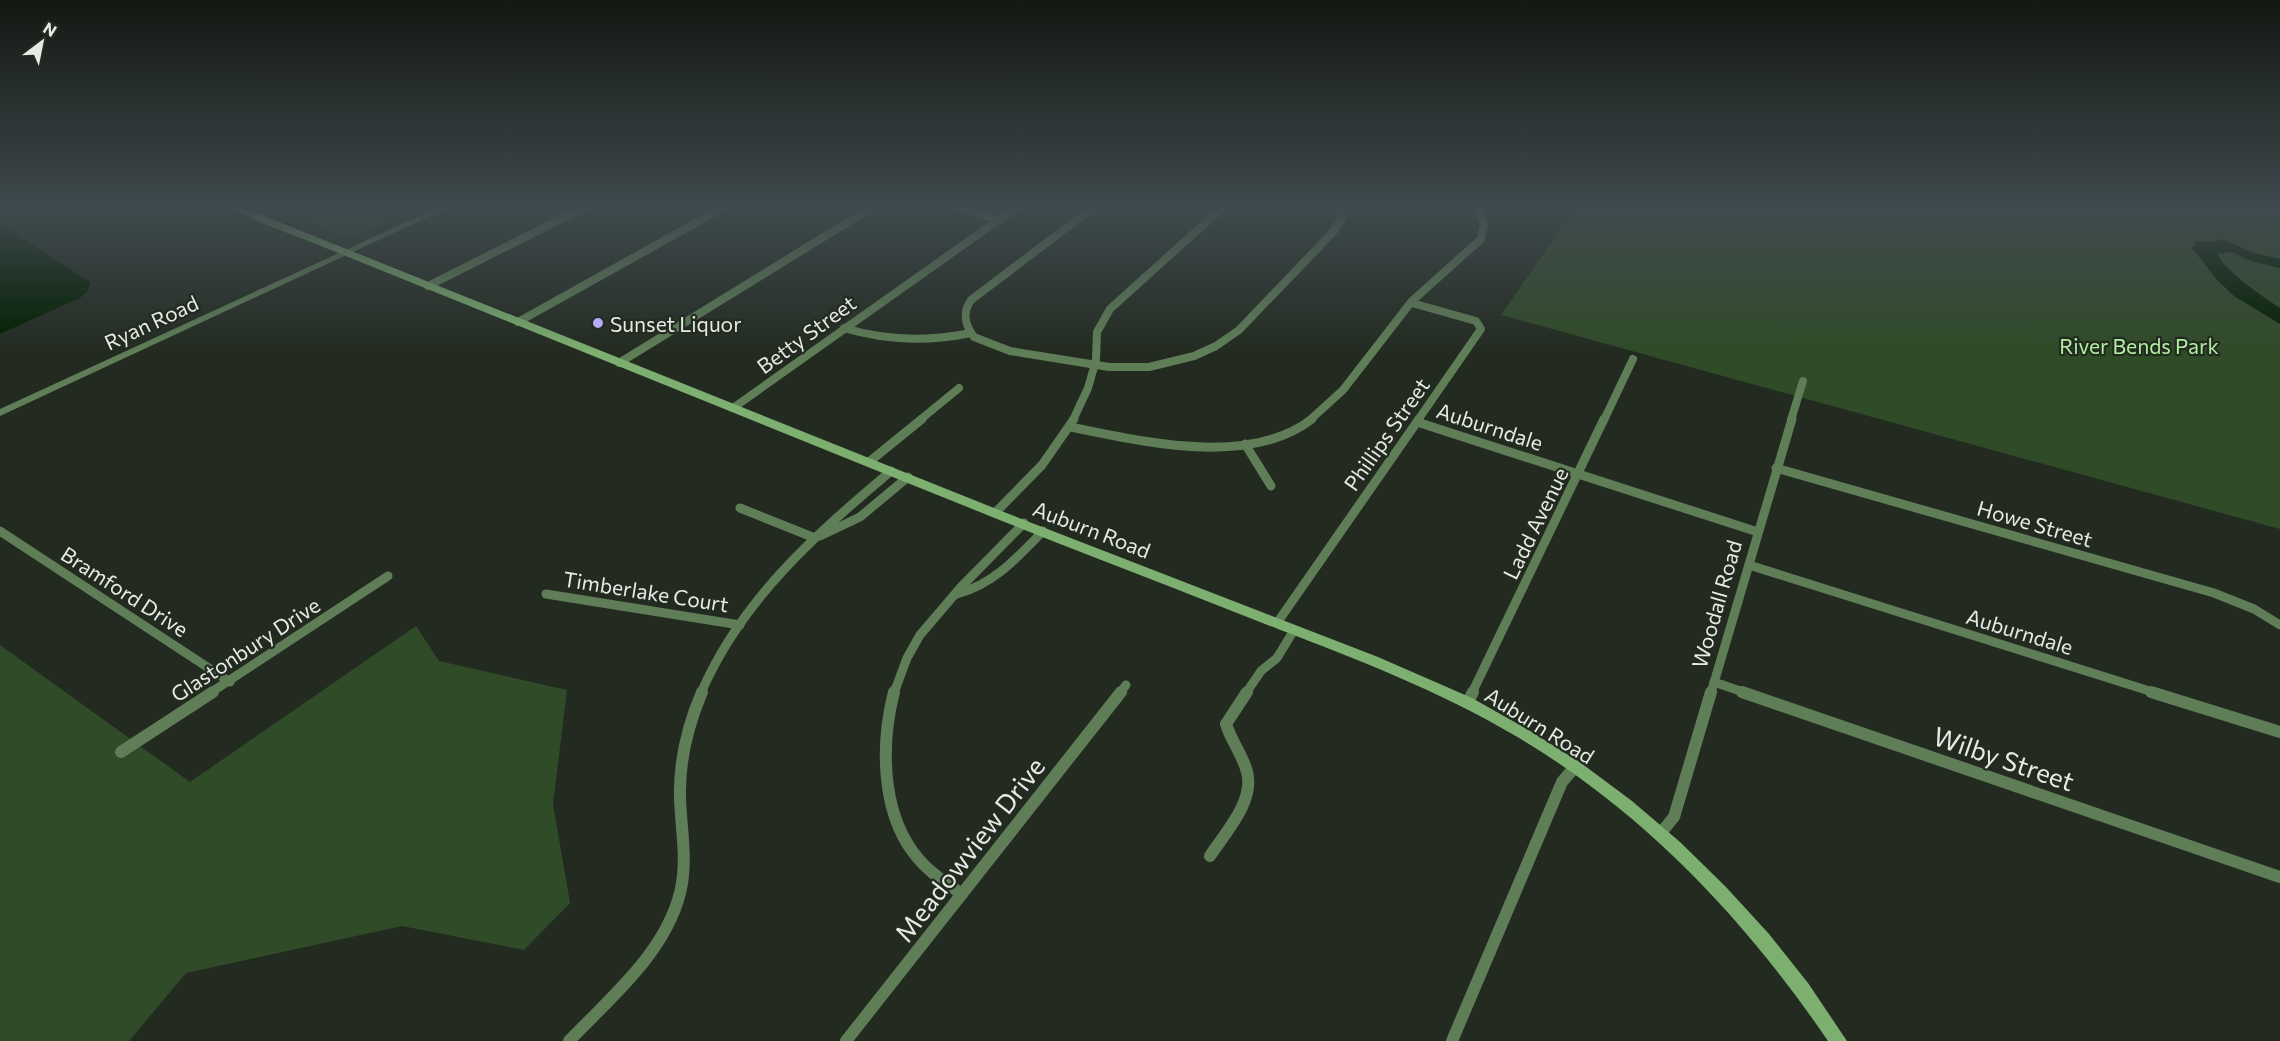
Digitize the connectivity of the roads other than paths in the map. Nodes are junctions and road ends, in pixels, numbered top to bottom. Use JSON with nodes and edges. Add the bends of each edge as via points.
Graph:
{"nodes":[{"id":1,"x":343,"y":255,"type":"edge"},
{"id":2,"x":350,"y":255,"type":"edge"},
{"id":3,"x":490,"y":255,"type":"edge"},
{"id":4,"x":639,"y":255,"type":"edge"},
{"id":5,"x":795,"y":255,"type":"edge"},
{"id":6,"x":949,"y":255,"type":"edge"},
{"id":7,"x":1031,"y":255,"type":"edge"},
{"id":8,"x":1170,"y":255,"type":"edge"},
{"id":9,"x":1311,"y":255,"type":"edge"},
{"id":10,"x":1463,"y":255,"type":"edge"},
{"id":11,"x":428,"y":286,"type":"junction"},
{"id":12,"x":1412,"y":303,"type":"junction"},
{"id":13,"x":518,"y":322,"type":"junction"},
{"id":14,"x":844,"y":328,"type":"junction"},
{"id":15,"x":970,"y":333,"type":"junction"},
{"id":16,"x":1633,"y":359,"type":"dead end"},
{"id":17,"x":619,"y":363,"type":"junction"},
{"id":18,"x":1095,"y":366,"type":"junction"},
{"id":19,"x":1803,"y":381,"type":"dead end"},
{"id":20,"x":959,"y":388,"type":"dead end"},
{"id":21,"x":733,"y":408,"type":"junction"},
{"id":22,"x":0,"y":413,"type":"edge"},
{"id":23,"x":1418,"y":422,"type":"junction"},
{"id":24,"x":1070,"y":427,"type":"junction"},
{"id":25,"x":1245,"y":444,"type":"junction"},
{"id":26,"x":868,"y":462,"type":"junction"},
{"id":27,"x":1776,"y":468,"type":"junction"},
{"id":28,"x":891,"y":471,"type":"junction"},
{"id":29,"x":1580,"y":474,"type":"junction"},
{"id":30,"x":908,"y":477,"type":"junction"},
{"id":31,"x":1271,"y":486,"type":"dead end"},
{"id":32,"x":740,"y":508,"type":"dead end"},
{"id":33,"x":995,"y":513,"type":"junction"},
{"id":34,"x":1024,"y":523,"type":"junction"},
{"id":35,"x":0,"y":531,"type":"edge"},
{"id":36,"x":1043,"y":531,"type":"junction"},
{"id":37,"x":1758,"y":532,"type":"junction"},
{"id":38,"x":815,"y":538,"type":"junction"},
{"id":39,"x":1749,"y":565,"type":"junction"},
{"id":40,"x":388,"y":576,"type":"dead end"},
{"id":41,"x":546,"y":594,"type":"dead end"},
{"id":42,"x":957,"y":594,"type":"junction"},
{"id":43,"x":1277,"y":623,"type":"junction"},
{"id":44,"x":740,"y":625,"type":"junction"},
{"id":45,"x":2280,"y":625,"type":"edge"},
{"id":46,"x":1294,"y":630,"type":"junction"},
{"id":47,"x":230,"y":682,"type":"junction"},
{"id":48,"x":1714,"y":682,"type":"junction"},
{"id":49,"x":1126,"y":685,"type":"dead end"},
{"id":50,"x":1468,"y":702,"type":"junction"},
{"id":51,"x":2280,"y":732,"type":"edge"},
{"id":52,"x":121,"y":752,"type":"dead end"},
{"id":53,"x":1574,"y":768,"type":"junction"},
{"id":54,"x":1660,"y":834,"type":"junction"},
{"id":55,"x":1210,"y":856,"type":"dead end"},
{"id":56,"x":2280,"y":877,"type":"edge"},
{"id":57,"x":962,"y":894,"type":"junction"},
{"id":58,"x":569,"y":1041,"type":"edge"},
{"id":59,"x":846,"y":1041,"type":"edge"},
{"id":60,"x":1452,"y":1041,"type":"edge"},
{"id":61,"x":1838,"y":1041,"type":"edge"}],
"edges":[{"from":1,"to":22,"type":"street","name":"Ryan Road"},
{"from":2,"to":11,"type":"main road","name":"Auburn Road"},
{"from":3,"to":11,"type":"street"},
{"from":4,"to":13,"type":"street"},
{"from":5,"to":17,"type":"street"},
{"from":6,"to":14,"type":"street","name":"Betty Street"},
{"from":7,"to":15,"type":"street","via":[[971,300],[965,311]]},
{"from":8,"to":18,"type":"street","via":[[1110,309],[1097,332]]},
{"from":9,"to":18,"type":"street","via":[[1228,339],[1200,354],[1161,365]]},
{"from":10,"to":12,"type":"street"},
{"from":11,"to":13,"type":"main road","name":"Auburn Road"},
{"from":12,"to":23,"type":"street","name":"Phillips Street","via":[[1476,321],[1481,329]]},
{"from":12,"to":25,"type":"street","via":[[1322,411],[1292,429]]},
{"from":13,"to":17,"type":"main road","name":"Auburn Road"},
{"from":14,"to":15,"type":"street","via":[[894,341],[934,340]]},
{"from":14,"to":21,"type":"street","name":"Betty Street"},
{"from":15,"to":18,"type":"street","via":[[1002,350]]},
{"from":16,"to":29,"type":"street","name":"Ladd Avenue"},
{"from":17,"to":21,"type":"main road","name":"Auburn Road"},
{"from":18,"to":24,"type":"street"},
{"from":19,"to":27,"type":"street","name":"Woodall Road"},
{"from":20,"to":26,"type":"street"},
{"from":21,"to":26,"type":"main road","name":"Auburn Road"},
{"from":23,"to":29,"type":"street","name":"Auburndale"},
{"from":23,"to":43,"type":"street","name":"Phillips Street"},
{"from":24,"to":25,"type":"street","via":[[1167,446]]},
{"from":24,"to":33,"type":"street","via":[[1042,465]]},
{"from":25,"to":31,"type":"street"},
{"from":26,"to":28,"type":"main road","name":"Auburn Road"},
{"from":27,"to":37,"type":"street","name":"Woodall Road"},
{"from":27,"to":45,"type":"street","name":"Howe Street","via":[[2214,593],[2254,609]]},
{"from":28,"to":30,"type":"main road","name":"Auburn Road"},
{"from":28,"to":38,"type":"street"},
{"from":29,"to":37,"type":"street","name":"Auburndale"},
{"from":29,"to":50,"type":"street","name":"Ladd Avenue"},
{"from":30,"to":33,"type":"main road","name":"Auburn Road"},
{"from":30,"to":38,"type":"street","via":[[860,517]]},
{"from":32,"to":38,"type":"street"},
{"from":33,"to":34,"type":"main road","name":"Auburn Road"},
{"from":34,"to":36,"type":"main road","name":"Auburn Road"},
{"from":34,"to":42,"type":"street"},
{"from":35,"to":47,"type":"street","name":"Bramford Drive"},
{"from":36,"to":42,"type":"street","via":[[989,582]]},
{"from":36,"to":43,"type":"main road","name":"Auburn Road"},
{"from":37,"to":39,"type":"street","name":"Woodall Road"},
{"from":38,"to":44,"type":"street","via":[[769,584]]},
{"from":39,"to":48,"type":"street","name":"Woodall Road"},
{"from":39,"to":51,"type":"street","name":"Auburndale"},
{"from":40,"to":47,"type":"street","name":"Glastonbury Drive"},
{"from":41,"to":44,"type":"street","name":"Timberlake Court"},
{"from":42,"to":57,"type":"street","via":[[936,614],[903,662],[886,719],[885,745],[897,824],[907,845],[922,864]]},
{"from":43,"to":46,"type":"main road","name":"Auburn Road"},
{"from":44,"to":58,"type":"street","via":[[706,680],[684,747],[680,796],[684,867],[674,910],[647,957]]},
{"from":46,"to":50,"type":"main road","name":"Auburn Road"},
{"from":46,"to":55,"type":"street","via":[[1226,724],[1248,771],[1250,786]]},
{"from":47,"to":52,"type":"street","name":"Glastonbury Drive"},
{"from":48,"to":54,"type":"street","name":"Woodall Road","via":[[1674,817]]},
{"from":48,"to":56,"type":"street","name":"Wilby Street"},
{"from":49,"to":57,"type":"street","name":"Meadowview Drive"},
{"from":50,"to":53,"type":"main road","name":"Auburn Road"},
{"from":53,"to":54,"type":"main road","name":"Auburn Road"},
{"from":53,"to":60,"type":"street","via":[[1562,782]]},
{"from":54,"to":61,"type":"main road","name":"Auburn Road","via":[[1706,878],[1782,964]]},
{"from":57,"to":59,"type":"street","name":"Meadowview Drive"}]}
